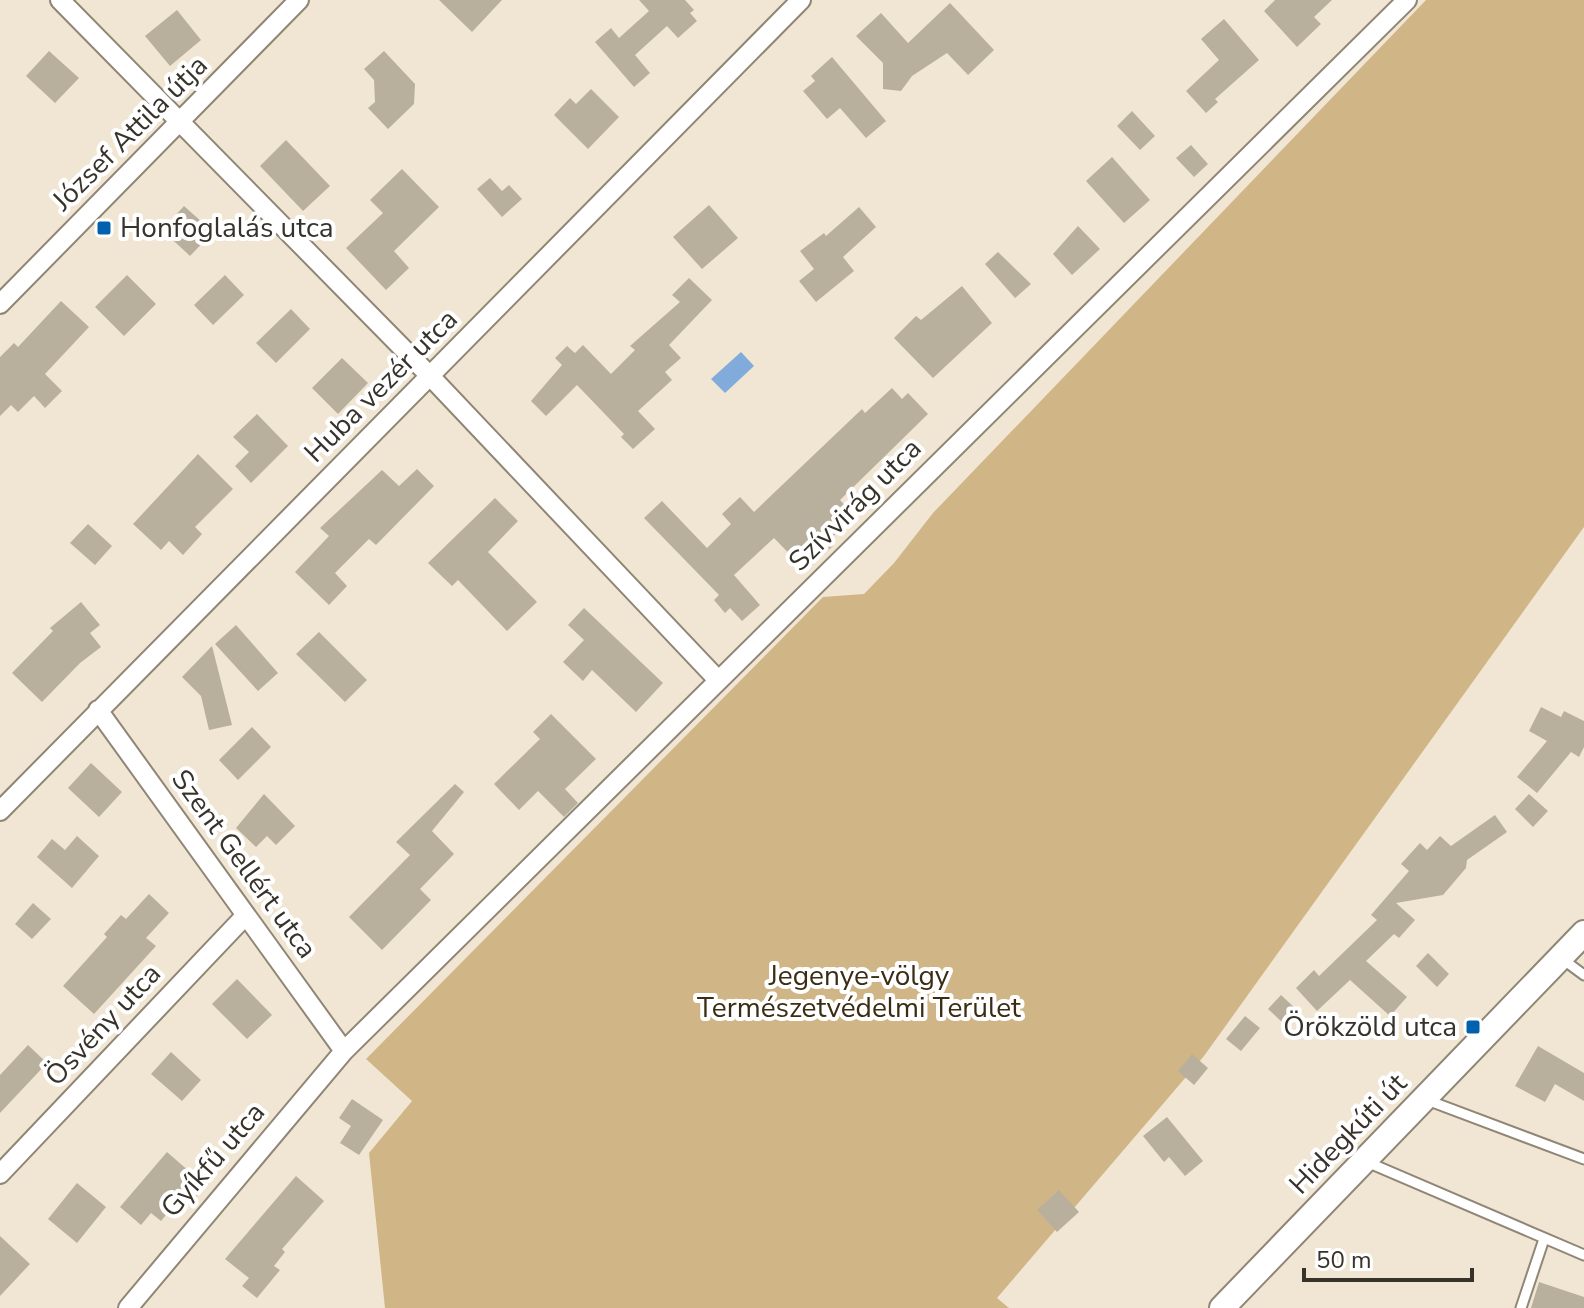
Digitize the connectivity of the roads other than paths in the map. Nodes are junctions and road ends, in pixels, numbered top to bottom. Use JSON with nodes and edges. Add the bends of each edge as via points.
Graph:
{"nodes":[{"id":1,"x":60,"y":0,"type":"edge"},
{"id":2,"x":299,"y":0,"type":"edge"},
{"id":3,"x":801,"y":0,"type":"edge"},
{"id":4,"x":1407,"y":0,"type":"edge"},
{"id":5,"x":180,"y":124,"type":"junction"},
{"id":6,"x":0,"y":304,"type":"edge"},
{"id":7,"x":431,"y":377,"type":"junction"},
{"id":8,"x":718,"y":680,"type":"junction"},
{"id":9,"x":98,"y":710,"type":"junction"},
{"id":10,"x":0,"y":811,"type":"edge"},
{"id":11,"x":246,"y":915,"type":"junction"},
{"id":12,"x":1584,"y":933,"type":"edge"},
{"id":13,"x":1560,"y":958,"type":"junction"},
{"id":14,"x":1584,"y":975,"type":"edge"},
{"id":15,"x":344,"y":1051,"type":"junction"},
{"id":16,"x":1424,"y":1098,"type":"junction"},
{"id":17,"x":1584,"y":1159,"type":"edge"},
{"id":18,"x":1365,"y":1161,"type":"junction"},
{"id":19,"x":0,"y":1174,"type":"edge"},
{"id":20,"x":1544,"y":1239,"type":"junction"},
{"id":21,"x":1584,"y":1255,"type":"edge"},
{"id":22,"x":128,"y":1308,"type":"edge"},
{"id":23,"x":1222,"y":1308,"type":"edge"},
{"id":24,"x":1521,"y":1308,"type":"edge"}],
"edges":[{"from":1,"to":5,"type":"street"},
{"from":2,"to":5,"type":"street","name":"József Attila útja"},
{"from":3,"to":7,"type":"street","name":"Huba vezér utca"},
{"from":4,"to":8,"type":"street","name":"Szívvirág utca"},
{"from":5,"to":6,"type":"street","name":"József Attila útja"},
{"from":5,"to":7,"type":"street"},
{"from":7,"to":8,"type":"street"},
{"from":7,"to":9,"type":"street","name":"Huba vezér utca"},
{"from":8,"to":15,"type":"street","name":"Szívvirág utca"},
{"from":9,"to":10,"type":"street","name":"Huba vezér utca"},
{"from":9,"to":11,"type":"street","name":"Szent Gellért utca"},
{"from":11,"to":15,"type":"street","name":"Szent Gellért utca"},
{"from":11,"to":19,"type":"street","name":"Ösvény utca"},
{"from":12,"to":13,"type":"main road","name":"Hidegkúti út"},
{"from":13,"to":14,"type":"lane"},
{"from":13,"to":16,"type":"main road","name":"Hidegkúti út"},
{"from":15,"to":22,"type":"street","name":"Gyíkfű utca"},
{"from":16,"to":17,"type":"lane"},
{"from":16,"to":18,"type":"main road","name":"Hidegkúti út"},
{"from":18,"to":20,"type":"lane"},
{"from":18,"to":23,"type":"main road","name":"Hidegkúti út"},
{"from":20,"to":21,"type":"lane"},
{"from":20,"to":24,"type":"lane"}]}
